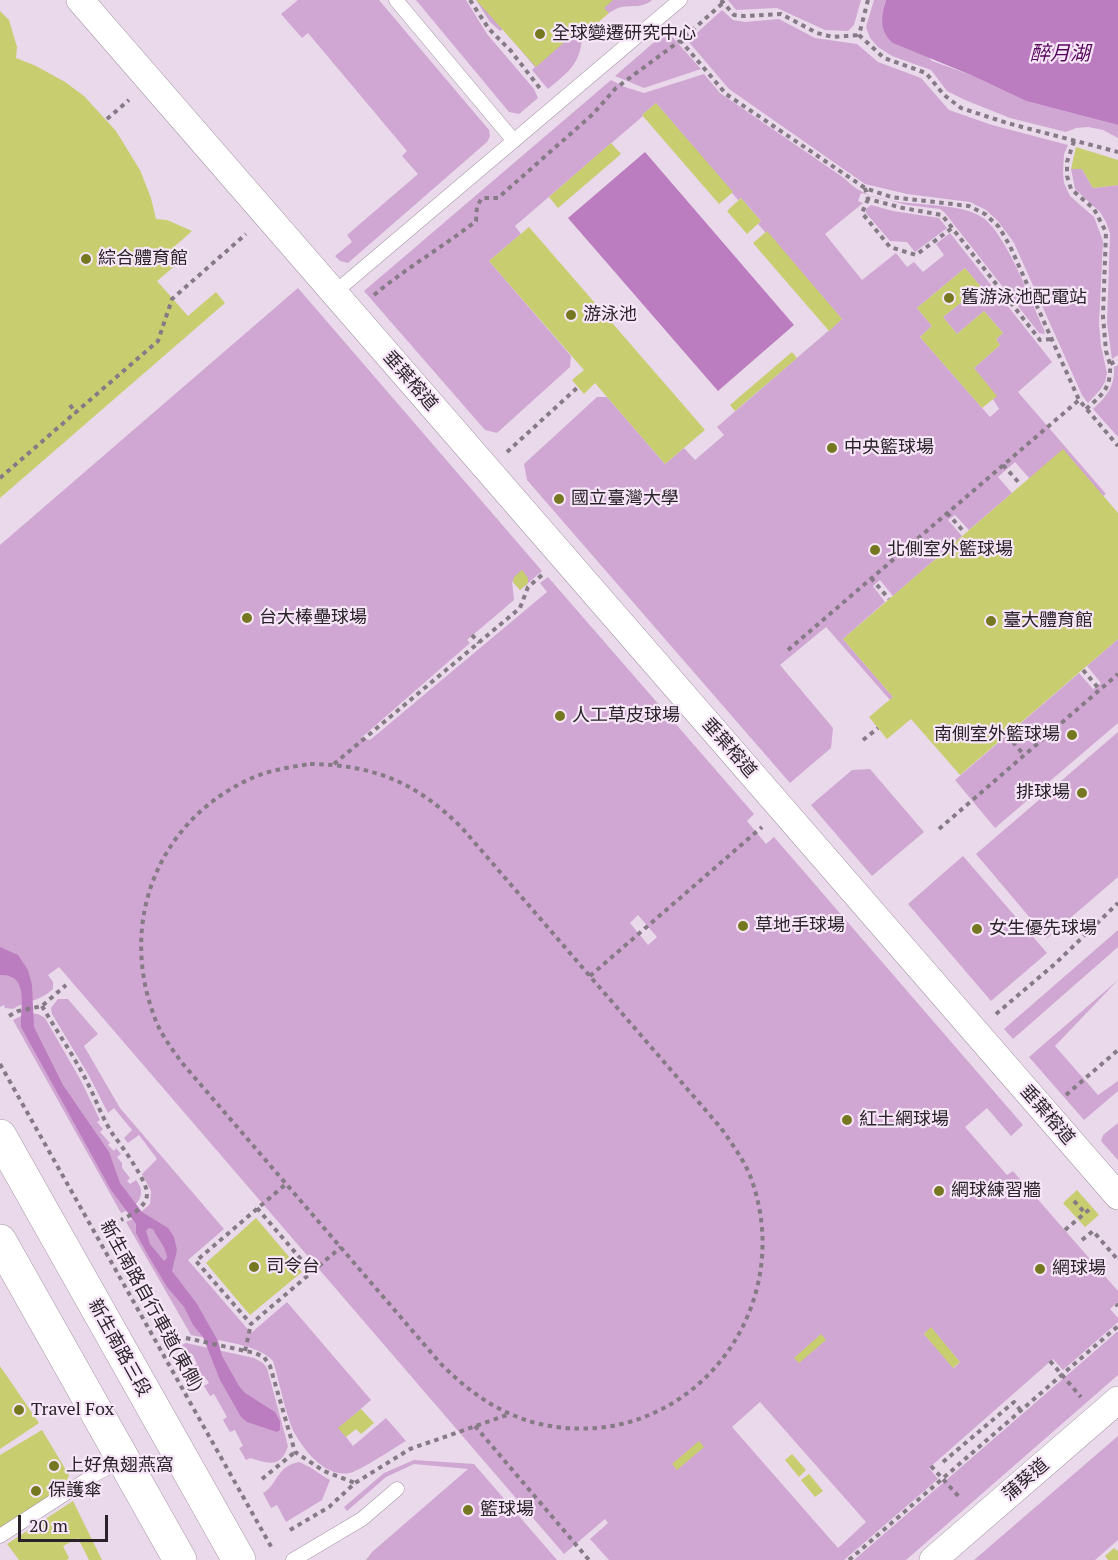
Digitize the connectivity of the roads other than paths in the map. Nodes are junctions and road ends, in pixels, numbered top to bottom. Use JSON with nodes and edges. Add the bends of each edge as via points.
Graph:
{"nodes":[{"id":1,"x":80,"y":0,"type":"edge"},
{"id":2,"x":396,"y":0,"type":"edge"},
{"id":3,"x":680,"y":0,"type":"edge"},
{"id":4,"x":514,"y":141,"type":"junction"},
{"id":5,"x":334,"y":293,"type":"junction"},
{"id":6,"x":0,"y":1136,"type":"edge"},
{"id":7,"x":1118,"y":1196,"type":"edge"},
{"id":8,"x":2,"y":1251,"type":"edge"},
{"id":9,"x":1108,"y":1408,"type":"edge"},
{"id":10,"x":123,"y":1459,"type":"junction"},
{"id":11,"x":397,"y":1489,"type":"dead end"},
{"id":12,"x":0,"y":1536,"type":"edge"},
{"id":13,"x":180,"y":1560,"type":"edge"},
{"id":14,"x":239,"y":1560,"type":"edge"},
{"id":15,"x":293,"y":1560,"type":"edge"},
{"id":16,"x":933,"y":1560,"type":"edge"}],
"edges":[{"from":1,"to":5,"type":"street","name":"垂葉榕道"},
{"from":2,"to":4,"type":"lane"},
{"from":3,"to":4,"type":"lane"},
{"from":4,"to":5,"type":"lane"},
{"from":5,"to":7,"type":"street","name":"垂葉榕道"},
{"from":6,"to":14,"type":"main road","name":"新生南路三段"},
{"from":8,"to":10,"type":"main road"},
{"from":9,"to":16,"type":"street","name":"蒲葵道"},
{"from":10,"to":12,"type":"lane"},
{"from":10,"to":13,"type":"main road"},
{"from":11,"to":15,"type":"lane","via":[[362,1519]]}]}
